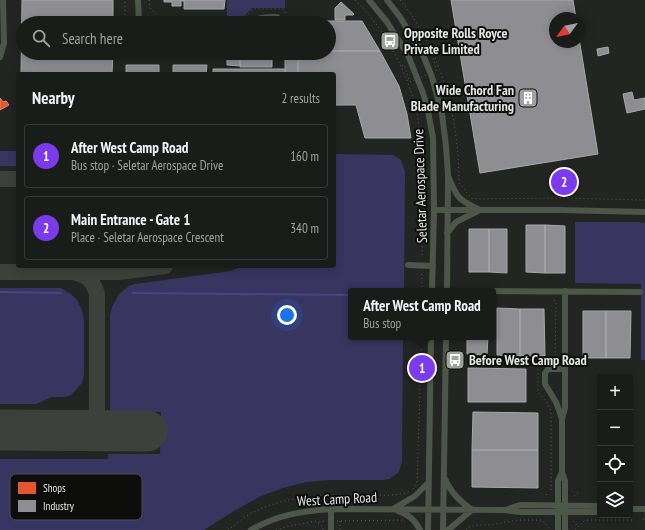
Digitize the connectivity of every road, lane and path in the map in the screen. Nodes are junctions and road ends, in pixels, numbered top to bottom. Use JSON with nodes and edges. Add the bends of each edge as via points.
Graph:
{"nodes":[{"id":1,"x":3,"y":0,"type":"edge"},
{"id":2,"x":125,"y":0,"type":"edge"},
{"id":3,"x":138,"y":0,"type":"edge"},
{"id":4,"x":149,"y":0,"type":"edge"},
{"id":5,"x":355,"y":0,"type":"edge"},
{"id":6,"x":369,"y":0,"type":"edge"},
{"id":7,"x":387,"y":0,"type":"edge"},
{"id":8,"x":400,"y":0,"type":"edge"},
{"id":9,"x":125,"y":16,"type":"edge"},
{"id":10,"x":139,"y":16,"type":"edge"},
{"id":11,"x":159,"y":16,"type":"edge"},
{"id":12,"x":245,"y":16,"type":"edge"},
{"id":13,"x":285,"y":16,"type":"edge"},
{"id":14,"x":434,"y":55,"type":"junction"},
{"id":15,"x":0,"y":57,"type":"edge"},
{"id":16,"x":401,"y":67,"type":"junction"},
{"id":17,"x":448,"y":176,"type":"junction"},
{"id":18,"x":645,"y":200,"type":"edge"},
{"id":19,"x":434,"y":210,"type":"junction"},
{"id":20,"x":447,"y":210,"type":"junction"},
{"id":21,"x":479,"y":210,"type":"junction"},
{"id":22,"x":645,"y":212,"type":"edge"},
{"id":23,"x":447,"y":233,"type":"junction"},
{"id":24,"x":408,"y":265,"type":"dead end"},
{"id":25,"x":422,"y":266,"type":"junction"},
{"id":26,"x":433,"y":266,"type":"junction"},
{"id":27,"x":422,"y":288,"type":"edge"},
{"id":28,"x":432,"y":288,"type":"edge"},
{"id":29,"x":447,"y":288,"type":"edge"},
{"id":30,"x":496,"y":291,"type":"edge"},
{"id":31,"x":565,"y":291,"type":"junction"},
{"id":32,"x":640,"y":292,"type":"dead end"},
{"id":33,"x":553,"y":299,"type":"dead end"},
{"id":34,"x":421,"y":340,"type":"edge"},
{"id":35,"x":431,"y":340,"type":"edge"},
{"id":36,"x":446,"y":340,"type":"edge"},
{"id":37,"x":564,"y":369,"type":"junction"},
{"id":38,"x":562,"y":419,"type":"junction"},
{"id":39,"x":562,"y":472,"type":"junction"},
{"id":40,"x":444,"y":478,"type":"junction"},
{"id":41,"x":428,"y":484,"type":"junction"},
{"id":42,"x":551,"y":490,"type":"dead end"},
{"id":43,"x":580,"y":491,"type":"dead end"},
{"id":44,"x":546,"y":494,"type":"dead end"},
{"id":45,"x":549,"y":496,"type":"dead end"},
{"id":46,"x":574,"y":496,"type":"dead end"},
{"id":47,"x":558,"y":505,"type":"junction"},
{"id":48,"x":565,"y":505,"type":"junction"},
{"id":49,"x":597,"y":506,"type":"edge"},
{"id":50,"x":331,"y":509,"type":"junction"},
{"id":51,"x":392,"y":509,"type":"junction"},
{"id":52,"x":428,"y":509,"type":"junction"},
{"id":53,"x":633,"y":509,"type":"edge"},
{"id":54,"x":645,"y":509,"type":"edge"},
{"id":55,"x":444,"y":510,"type":"junction"},
{"id":56,"x":472,"y":510,"type":"junction"},
{"id":57,"x":504,"y":510,"type":"junction"},
{"id":58,"x":558,"y":512,"type":"junction"},
{"id":59,"x":565,"y":512,"type":"junction"},
{"id":60,"x":597,"y":512,"type":"edge"},
{"id":61,"x":635,"y":520,"type":"dead end"},
{"id":62,"x":331,"y":521,"type":"junction"},
{"id":63,"x":340,"y":521,"type":"junction"},
{"id":64,"x":573,"y":521,"type":"dead end"},
{"id":65,"x":318,"y":522,"type":"junction"},
{"id":66,"x":406,"y":522,"type":"dead end"},
{"id":67,"x":578,"y":526,"type":"junction"},
{"id":68,"x":228,"y":530,"type":"edge"},
{"id":69,"x":251,"y":530,"type":"edge"},
{"id":70,"x":276,"y":530,"type":"edge"},
{"id":71,"x":322,"y":530,"type":"edge"},
{"id":72,"x":331,"y":530,"type":"edge"},
{"id":73,"x":340,"y":530,"type":"edge"},
{"id":74,"x":420,"y":530,"type":"edge"},
{"id":75,"x":428,"y":530,"type":"edge"},
{"id":76,"x":443,"y":530,"type":"edge"},
{"id":77,"x":448,"y":530,"type":"edge"},
{"id":78,"x":466,"y":530,"type":"edge"},
{"id":79,"x":551,"y":530,"type":"edge"},
{"id":80,"x":558,"y":530,"type":"edge"},
{"id":81,"x":565,"y":530,"type":"edge"},
{"id":82,"x":575,"y":530,"type":"edge"}],
"edges":[{"from":1,"to":15,"type":"street","via":[[4,43]]},
{"from":2,"to":9,"type":"path"},
{"from":3,"to":10,"type":"street"},
{"from":4,"to":11,"type":"path","via":[[150,8]]},
{"from":5,"to":16,"type":"path","via":[[373,19]]},
{"from":6,"to":19,"type":"street","name":"Seletar Aerospace Drive","via":[[401,42],[415,69],[423,93],[433,138]]},
{"from":7,"to":17,"type":"street","name":"Seletar Aerospace Drive","via":[[413,36],[432,77],[442,114]]},
{"from":8,"to":14,"type":"path"},
{"from":12,"to":13,"type":"path","via":[[253,9],[284,9]]},
{"from":14,"to":16,"type":"path","bridge":true,"via":[[432,56],[437,70],[410,82],[404,65]]},
{"from":14,"to":18,"type":"path","via":[[451,111],[459,161],[459,183],[471,198]]},
{"from":16,"to":25,"type":"path","via":[[414,102],[421,142]]},
{"from":17,"to":20,"type":"street","name":"Seletar Aerospace Drive"},
{"from":17,"to":21,"type":"street","via":[[457,197]]},
{"from":19,"to":20,"type":"street"},
{"from":19,"to":26,"type":"street","name":"Seletar Aerospace Drive"},
{"from":20,"to":21,"type":"street"},
{"from":20,"to":23,"type":"street","name":"Seletar Aerospace Drive"},
{"from":21,"to":22,"type":"street"},
{"from":21,"to":23,"type":"street","via":[[456,222]]},
{"from":23,"to":29,"type":"street","name":"Seletar Aerospace Drive"},
{"from":24,"to":25,"type":"street"},
{"from":25,"to":26,"type":"street"},
{"from":25,"to":27,"type":"path"},
{"from":26,"to":28,"type":"street","name":"Seletar Aerospace Drive"},
{"from":30,"to":31,"type":"street"},
{"from":31,"to":32,"type":"street"},
{"from":31,"to":37,"type":"street"},
{"from":33,"to":42,"type":"path","via":[[556,302],[555,361],[538,360],[538,392],[551,411]]},
{"from":34,"to":68,"type":"path","via":[[417,482],[411,491],[396,495],[323,494],[285,500],[245,517]]},
{"from":35,"to":41,"type":"street"},
{"from":36,"to":40,"type":"street"},
{"from":37,"to":38,"type":"street","via":[[566,408]]},
{"from":37,"to":38,"type":"street","via":[[548,369],[545,373],[545,384],[556,402]]},
{"from":38,"to":39,"type":"street"},
{"from":39,"to":47,"type":"street","via":[[558,481]]},
{"from":39,"to":48,"type":"street","via":[[565,481]]},
{"from":40,"to":55,"type":"street"},
{"from":40,"to":56,"type":"street","via":[[458,499]]},
{"from":41,"to":51,"type":"street","via":[[415,496]]},
{"from":41,"to":52,"type":"street"},
{"from":43,"to":46,"type":"path"},
{"from":44,"to":45,"type":"path"},
{"from":47,"to":48,"type":"street"},
{"from":47,"to":57,"type":"street","via":[[520,505]]},
{"from":47,"to":58,"type":"street"},
{"from":48,"to":49,"type":"street"},
{"from":48,"to":59,"type":"street"},
{"from":50,"to":51,"type":"street","name":"West Camp Road"},
{"from":50,"to":62,"type":"street"},
{"from":50,"to":69,"type":"street","name":"West Camp Road","via":[[304,510],[282,515]]},
{"from":51,"to":52,"type":"street","name":"West Camp Road"},
{"from":51,"to":74,"type":"street","via":[[406,513]]},
{"from":52,"to":55,"type":"street","name":"West Camp Road"},
{"from":52,"to":75,"type":"street"},
{"from":53,"to":54,"type":"street"},
{"from":55,"to":56,"type":"street","name":"West Camp Road"},
{"from":55,"to":76,"type":"street"},
{"from":56,"to":57,"type":"street","name":"West Camp Road"},
{"from":56,"to":77,"type":"street"},
{"from":57,"to":58,"type":"street"},
{"from":58,"to":59,"type":"street"},
{"from":58,"to":80,"type":"street"},
{"from":59,"to":60,"type":"street"},
{"from":59,"to":81,"type":"street"},
{"from":61,"to":67,"type":"path","via":[[587,520]]},
{"from":62,"to":63,"type":"path"},
{"from":62,"to":65,"type":"path"},
{"from":62,"to":72,"type":"street"},
{"from":63,"to":66,"type":"path"},
{"from":63,"to":73,"type":"path"},
{"from":64,"to":67,"type":"path"},
{"from":65,"to":70,"type":"path","via":[[302,523]]},
{"from":65,"to":71,"type":"path"},
{"from":67,"to":82,"type":"path"},
{"from":78,"to":79,"type":"path","via":[[477,525],[518,520],[542,520]]}]}
